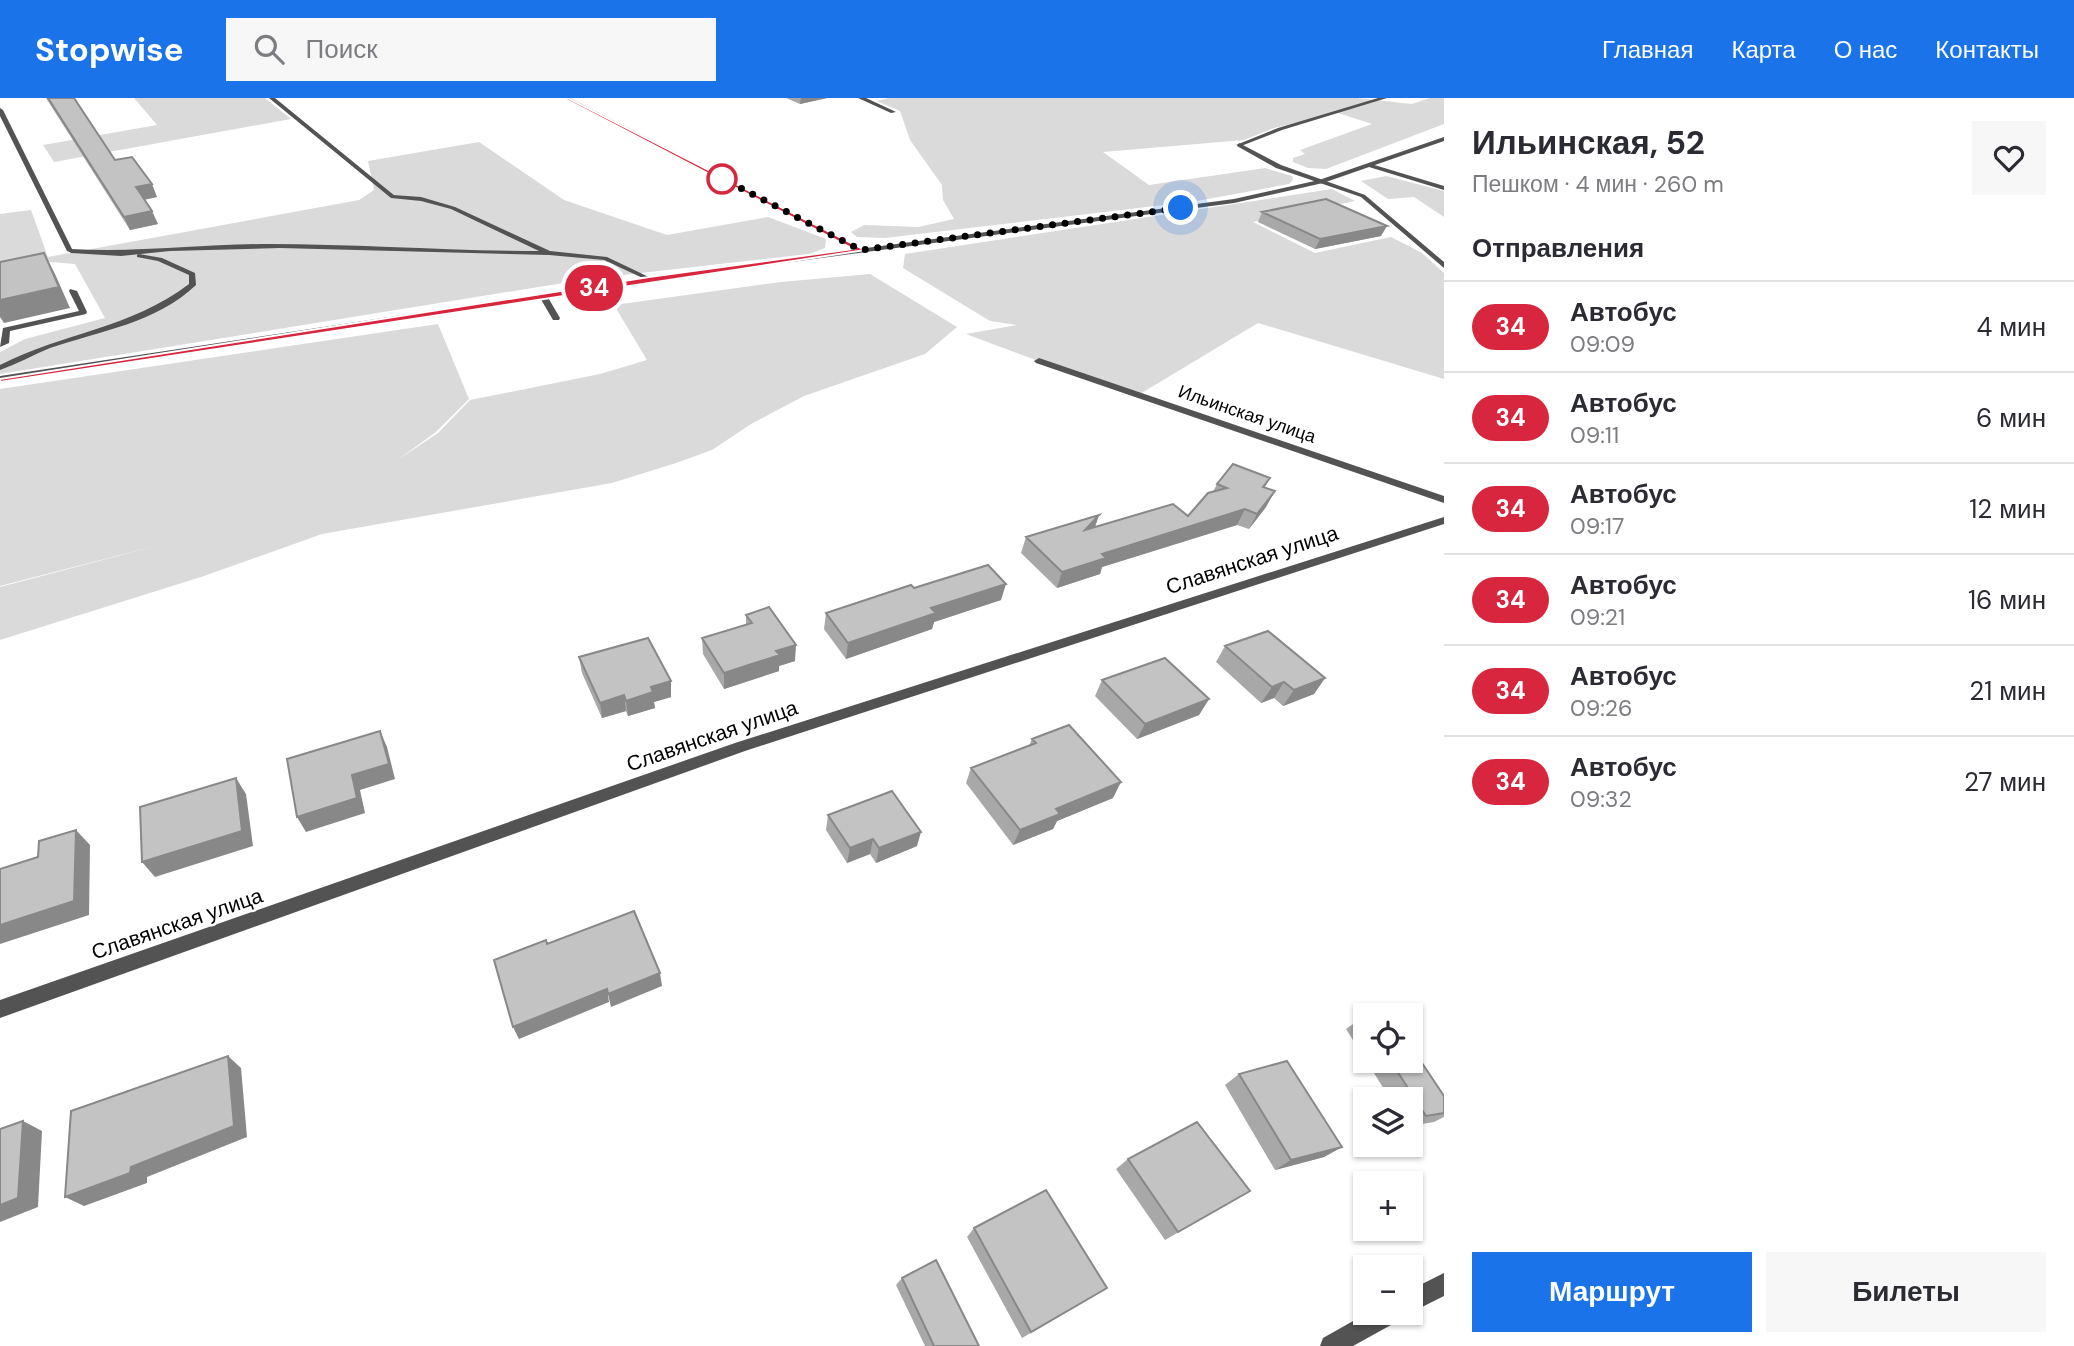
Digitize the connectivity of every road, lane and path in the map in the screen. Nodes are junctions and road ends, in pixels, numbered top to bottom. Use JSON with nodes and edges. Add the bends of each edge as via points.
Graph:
{"nodes":[{"id":1,"x":272,"y":98,"type":"edge"},
{"id":2,"x":566,"y":98,"type":"edge"},
{"id":3,"x":861,"y":98,"type":"edge"},
{"id":4,"x":1384,"y":98,"type":"edge"},
{"id":5,"x":0,"y":110,"type":"edge"},
{"id":6,"x":893,"y":112,"type":"dead end"},
{"id":7,"x":1444,"y":139,"type":"edge"},
{"id":8,"x":1239,"y":145,"type":"joint"},
{"id":9,"x":1371,"y":166,"type":"junction"},
{"id":10,"x":1321,"y":182,"type":"junction"},
{"id":11,"x":1444,"y":188,"type":"edge"},
{"id":12,"x":393,"y":197,"type":"joint"},
{"id":13,"x":861,"y":250,"type":"junction"},
{"id":14,"x":71,"y":251,"type":"joint"},
{"id":15,"x":115,"y":253,"type":"junction"},
{"id":16,"x":549,"y":253,"type":"junction"},
{"id":17,"x":1444,"y":266,"type":"edge"},
{"id":18,"x":649,"y":279,"type":"junction"},
{"id":19,"x":74,"y":290,"type":"dead end"},
{"id":20,"x":543,"y":296,"type":"junction"},
{"id":21,"x":556,"y":318,"type":"dead end"},
{"id":22,"x":3,"y":328,"type":"edge"},
{"id":23,"x":0,"y":345,"type":"edge"},
{"id":24,"x":1038,"y":361,"type":"dead end"},
{"id":25,"x":0,"y":368,"type":"edge"},
{"id":26,"x":0,"y":379,"type":"edge"},
{"id":27,"x":1444,"y":500,"type":"edge"},
{"id":28,"x":1444,"y":520,"type":"edge"},
{"id":29,"x":0,"y":1009,"type":"edge"},
{"id":30,"x":1444,"y":1284,"type":"edge"},
{"id":31,"x":1423,"y":1295,"type":"edge"},
{"id":32,"x":1369,"y":1325,"type":"edge"},
{"id":33,"x":1331,"y":1346,"type":"edge"}],
"edges":[{"from":1,"to":12,"type":"street"},
{"from":2,"to":13,"type":"street"},
{"from":3,"to":6,"type":"street"},
{"from":4,"to":8,"type":"street"},
{"from":5,"to":14,"type":"street"},
{"from":7,"to":9,"type":"street"},
{"from":8,"to":10,"type":"lane","via":[[1254,156]]},
{"from":9,"to":10,"type":"street"},
{"from":9,"to":11,"type":"lane"},
{"from":10,"to":13,"type":"street","via":[[1234,201]]},
{"from":10,"to":17,"type":"lane","via":[[1363,195]]},
{"from":12,"to":16,"type":"lane","via":[[453,208]]},
{"from":13,"to":18,"type":"street"},
{"from":14,"to":15,"type":"lane"},
{"from":15,"to":16,"type":"lane","via":[[169,248],[333,247]]},
{"from":15,"to":25,"type":"lane","via":[[179,266],[193,274],[192,285],[179,298],[135,320],[19,356]]},
{"from":16,"to":18,"type":"lane","via":[[605,258]]},
{"from":18,"to":20,"type":"street"},
{"from":19,"to":22,"type":"lane","via":[[83,312]]},
{"from":20,"to":21,"type":"lane"},
{"from":20,"to":26,"type":"street"},
{"from":22,"to":23,"type":"lane","via":[[5,343]]},
{"from":24,"to":27,"type":"street","name":"Ильинская улица"},
{"from":28,"to":29,"type":"street","name":"Славянская улица","via":[[740,747]]},
{"from":30,"to":31,"type":"street"},
{"from":32,"to":33,"type":"street"}]}
